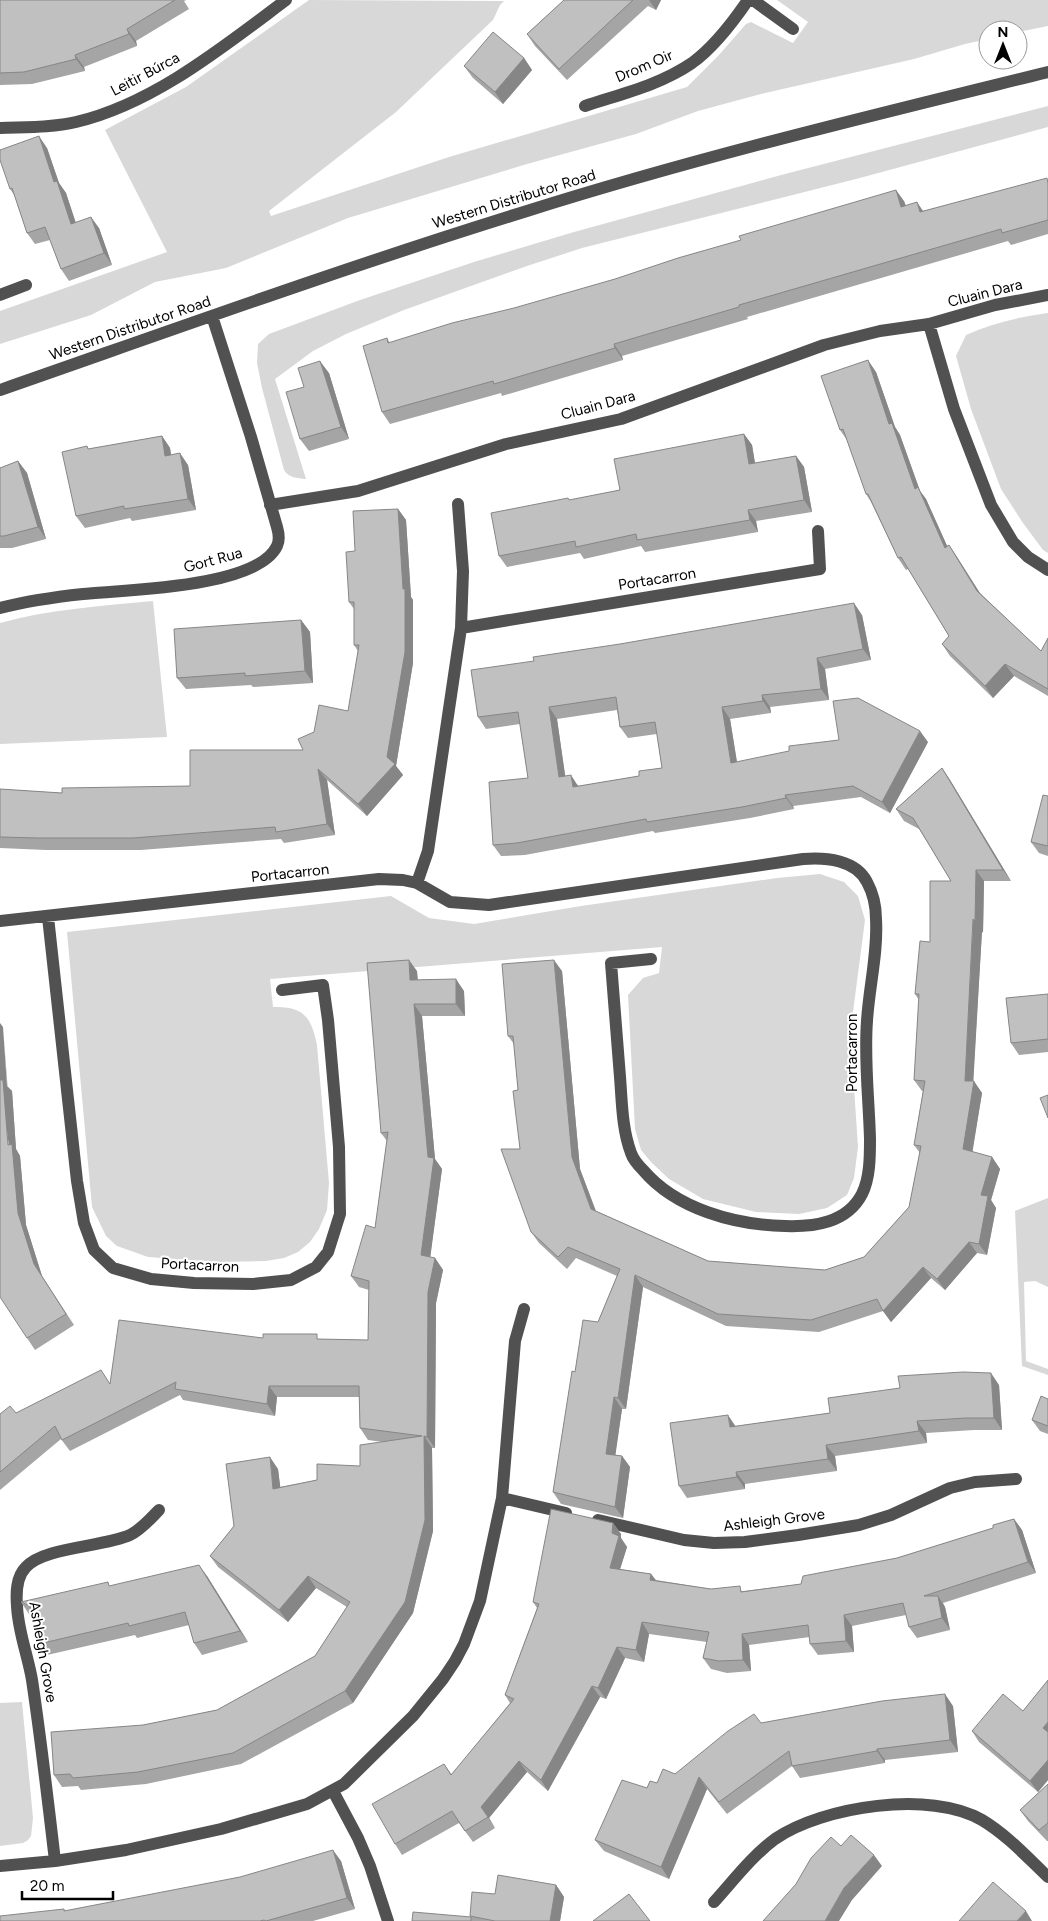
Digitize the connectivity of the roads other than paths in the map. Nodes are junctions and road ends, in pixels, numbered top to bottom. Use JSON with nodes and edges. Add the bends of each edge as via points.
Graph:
{"nodes":[{"id":1,"x":286,"y":0,"type":"edge"},
{"id":2,"x":748,"y":0,"type":"edge"},
{"id":3,"x":753,"y":0,"type":"edge"},
{"id":4,"x":793,"y":29,"type":"dead end"},
{"id":5,"x":1048,"y":72,"type":"edge"},
{"id":6,"x":585,"y":106,"type":"dead end"},
{"id":7,"x":0,"y":128,"type":"edge"},
{"id":8,"x":26,"y":285,"type":"dead end"},
{"id":9,"x":0,"y":295,"type":"edge"},
{"id":10,"x":1048,"y":295,"type":"edge"},
{"id":11,"x":212,"y":316,"type":"junction"},
{"id":12,"x":929,"y":324,"type":"junction"},
{"id":13,"x":0,"y":390,"type":"edge"},
{"id":14,"x":458,"y":504,"type":"dead end"},
{"id":15,"x":270,"y":505,"type":"junction"},
{"id":16,"x":818,"y":532,"type":"dead end"},
{"id":17,"x":1048,"y":570,"type":"edge"},
{"id":18,"x":0,"y":608,"type":"edge"},
{"id":19,"x":462,"y":628,"type":"junction"},
{"id":20,"x":417,"y":883,"type":"junction"},
{"id":21,"x":48,"y":917,"type":"junction"},
{"id":22,"x":0,"y":921,"type":"edge"},
{"id":23,"x":651,"y":959,"type":"dead end"},
{"id":24,"x":282,"y":990,"type":"dead end"},
{"id":25,"x":524,"y":1309,"type":"dead end"},
{"id":26,"x":1016,"y":1479,"type":"dead end"},
{"id":27,"x":502,"y":1498,"type":"junction"},
{"id":28,"x":159,"y":1510,"type":"dead end"},
{"id":29,"x":334,"y":1791,"type":"junction"},
{"id":30,"x":55,"y":1861,"type":"junction"},
{"id":31,"x":0,"y":1866,"type":"edge"},
{"id":32,"x":1048,"y":1877,"type":"edge"},
{"id":33,"x":714,"y":1902,"type":"dead end"},
{"id":34,"x":388,"y":1921,"type":"edge"}],
"edges":[{"from":1,"to":7,"type":"street","name":"Leitir Búrca","via":[[178,76],[124,105],[60,125]]},
{"from":2,"to":6,"type":"street","name":"Drom Oir","via":[[736,17],[691,63],[652,84]]},
{"from":3,"to":4,"type":"street"},
{"from":5,"to":11,"type":"street","name":"Western Distributor Road","via":[[678,167],[538,207]]},
{"from":8,"to":9,"type":"street"},
{"from":10,"to":12,"type":"street","name":"Cluain Dara","via":[[995,305]]},
{"from":11,"to":13,"type":"street","name":"Western Distributor Road"},
{"from":11,"to":15,"type":"street","name":"Gort Rua"},
{"from":12,"to":15,"type":"street","name":"Cluain Dara","via":[[880,331],[824,345],[621,418],[506,444],[358,491]]},
{"from":12,"to":17,"type":"street","via":[[954,409],[991,505],[1013,542]]},
{"from":14,"to":19,"type":"street","via":[[463,571]]},
{"from":15,"to":18,"type":"street","name":"Gort Rua","via":[[279,537],[277,546],[270,556],[250,568],[188,585],[52,598]]},
{"from":16,"to":19,"type":"street","name":"Portacarron","via":[[820,569]]},
{"from":19,"to":20,"type":"street","via":[[428,851]]},
{"from":20,"to":21,"type":"street","name":"Portacarron","via":[[379,879]]},
{"from":20,"to":23,"type":"street","name":"Portacarron","via":[[450,902],[489,905],[816,858],[844,862],[861,873],[870,889],[876,919],[875,960],[866,1033],[870,1151],[862,1194],[838,1218],[824,1224],[801,1227],[726,1218],[671,1195],[653,1182],[631,1154],[623,1116],[611,963]]},
{"from":21,"to":22,"type":"street","name":"Portacarron"},
{"from":21,"to":24,"type":"street","name":"Portacarron","via":[[84,1223],[94,1250],[113,1268],[151,1279],[253,1284],[291,1280],[316,1267],[328,1252],[340,1214],[339,1147],[323,985]]},
{"from":25,"to":27,"type":"street","via":[[515,1341]]},
{"from":26,"to":27,"type":"street","name":"Ashleigh Grove","via":[[974,1482],[950,1488],[891,1516],[859,1525],[729,1543],[667,1537]]},
{"from":27,"to":29,"type":"street","via":[[480,1601],[455,1661],[413,1716]]},
{"from":28,"to":30,"type":"street","name":"Ashleigh Grove","via":[[131,1534],[33,1562],[19,1580],[17,1610],[34,1694]]},
{"from":29,"to":30,"type":"street","via":[[307,1804],[221,1829],[126,1850]]},
{"from":29,"to":34,"type":"street","via":[[370,1866]]},
{"from":30,"to":31,"type":"street"},
{"from":32,"to":33,"type":"street","via":[[999,1831],[981,1820],[946,1807],[864,1808],[811,1820],[793,1828],[760,1852]]}]}
